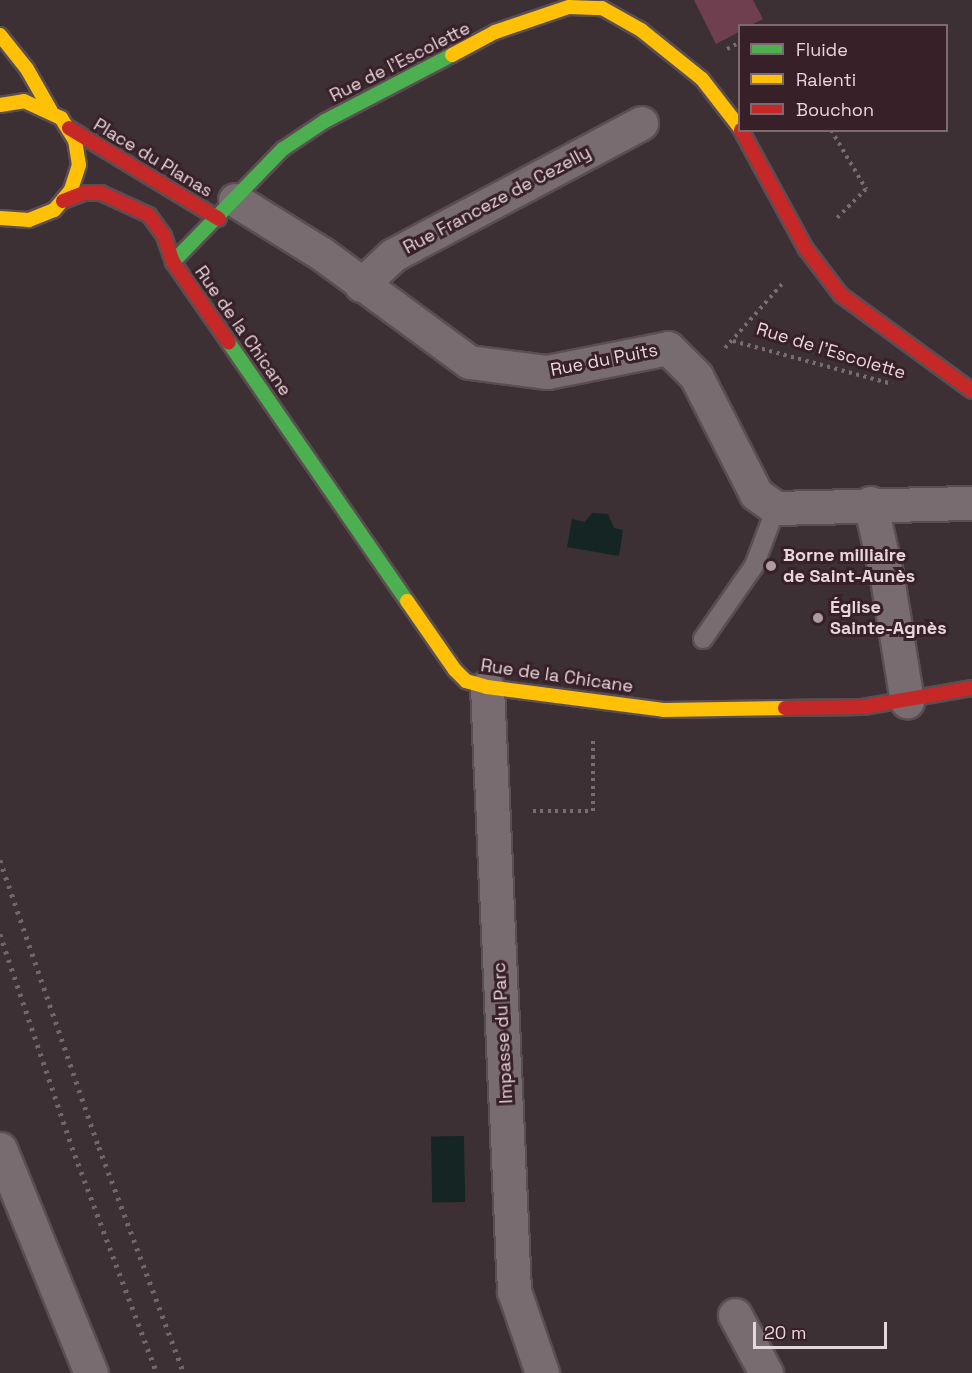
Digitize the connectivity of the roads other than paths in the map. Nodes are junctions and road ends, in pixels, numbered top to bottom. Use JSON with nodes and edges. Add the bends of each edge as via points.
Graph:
{"nodes":[{"id":1,"x":0,"y":35,"type":"edge"},
{"id":2,"x":0,"y":105,"type":"edge"},
{"id":3,"x":51,"y":111,"type":"junction"},
{"id":4,"x":641,"y":123,"type":"dead end"},
{"id":5,"x":738,"y":125,"type":"edge"},
{"id":6,"x":69,"y":129,"type":"junction"},
{"id":7,"x":742,"y":132,"type":"edge"},
{"id":8,"x":63,"y":201,"type":"junction"},
{"id":9,"x":227,"y":209,"type":"junction"},
{"id":10,"x":0,"y":218,"type":"edge"},
{"id":11,"x":16,"y":221,"type":"junction"},
{"id":12,"x":0,"y":228,"type":"edge"},
{"id":13,"x":173,"y":262,"type":"junction"},
{"id":14,"x":361,"y":285,"type":"junction"},
{"id":15,"x":972,"y":391,"type":"edge"},
{"id":16,"x":870,"y":503,"type":"junction"},
{"id":17,"x":972,"y":503,"type":"edge"},
{"id":18,"x":776,"y":508,"type":"junction"},
{"id":19,"x":703,"y":639,"type":"dead end"},
{"id":20,"x":487,"y":687,"type":"junction"},
{"id":21,"x":972,"y":688,"type":"edge"},
{"id":22,"x":907,"y":701,"type":"junction"},
{"id":23,"x":0,"y":1149,"type":"edge"},
{"id":24,"x":735,"y":1315,"type":"dead end"},
{"id":25,"x":91,"y":1373,"type":"edge"},
{"id":26,"x":542,"y":1373,"type":"edge"},
{"id":27,"x":766,"y":1373,"type":"edge"}],
"edges":[{"from":1,"to":3,"type":"street","via":[[27,69]]},
{"from":2,"to":3,"type":"street","via":[[24,101]]},
{"from":3,"to":6,"type":"street","name":"Place du Planas"},
{"from":4,"to":14,"type":"street","name":"Rue Franceze de Cezelly","via":[[393,255]]},
{"from":5,"to":9,"type":"street","name":"Rue de l'Escolette","via":[[702,79],[641,30],[602,8],[569,7],[495,32],[325,121],[283,149]]},
{"from":6,"to":8,"type":"street","via":[[79,165]]},
{"from":6,"to":9,"type":"street","name":"Place du Planas"},
{"from":7,"to":15,"type":"street","name":"Rue de l'Escolette","via":[[806,249],[841,295]]},
{"from":8,"to":11,"type":"street","via":[[42,216]]},
{"from":8,"to":13,"type":"street","via":[[84,193],[101,193],[149,215],[164,236]]},
{"from":9,"to":13,"type":"street","name":"Place du Planas"},
{"from":9,"to":14,"type":"street","name":"Rue du Puits","via":[[322,254]]},
{"from":10,"to":11,"type":"street"},
{"from":11,"to":12,"type":"street"},
{"from":13,"to":20,"type":"street","name":"Rue de la Chicane","via":[[454,670],[466,681]]},
{"from":14,"to":18,"type":"street","name":"Rue du Puits","via":[[469,362],[546,372],[668,348],[696,376],[756,494]]},
{"from":16,"to":17,"type":"street"},
{"from":16,"to":18,"type":"street"},
{"from":16,"to":22,"type":"street"},
{"from":18,"to":19,"type":"lane","via":[[754,566]]},
{"from":20,"to":22,"type":"street","name":"Rue de la Chicane","via":[[664,710],[863,707]]},
{"from":20,"to":26,"type":"street","name":"Impasse du Parc","via":[[513,1291]]},
{"from":21,"to":22,"type":"street","name":"Rue de la Chicane"},
{"from":23,"to":25,"type":"street"},
{"from":24,"to":27,"type":"street"}]}
